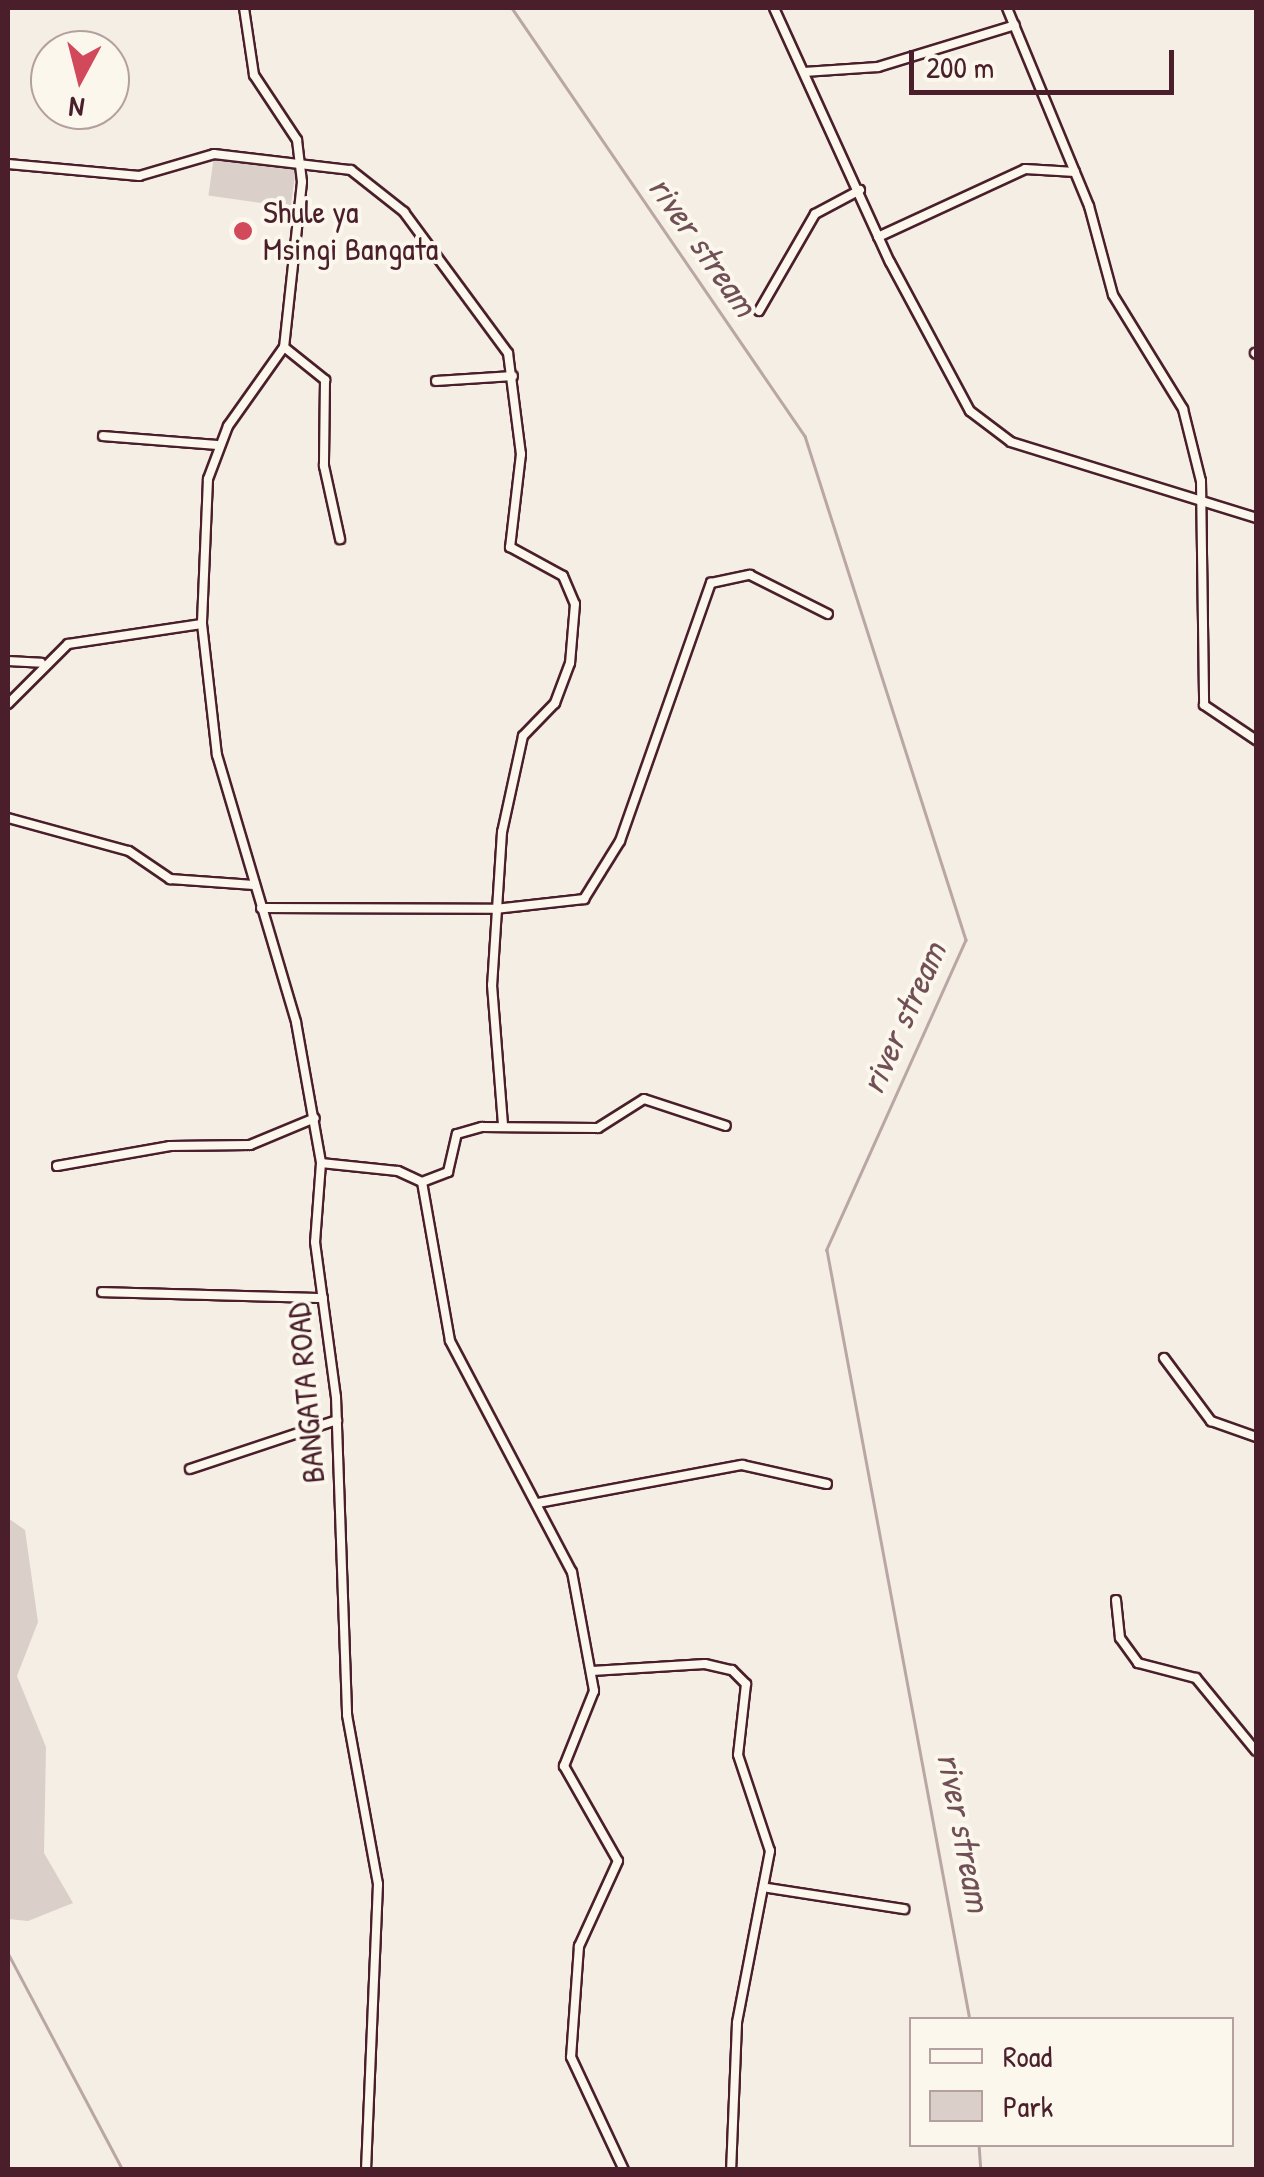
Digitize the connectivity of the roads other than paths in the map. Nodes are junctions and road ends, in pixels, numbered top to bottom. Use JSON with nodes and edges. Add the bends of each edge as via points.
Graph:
{"nodes":[{"id":1,"x":244,"y":8,"type":"edge"},
{"id":2,"x":774,"y":8,"type":"edge"},
{"id":3,"x":1007,"y":8,"type":"edge"},
{"id":4,"x":1015,"y":26,"type":"junction"},
{"id":5,"x":804,"y":72,"type":"junction"},
{"id":6,"x":303,"y":159,"type":"junction"},
{"id":7,"x":8,"y":164,"type":"edge"},
{"id":8,"x":1074,"y":172,"type":"junction"},
{"id":9,"x":860,"y":190,"type":"junction"},
{"id":10,"x":878,"y":237,"type":"junction"},
{"id":11,"x":759,"y":311,"type":"dead end"},
{"id":12,"x":284,"y":347,"type":"junction"},
{"id":13,"x":513,"y":376,"type":"junction"},
{"id":14,"x":436,"y":380,"type":"dead end"},
{"id":15,"x":103,"y":436,"type":"dead end"},
{"id":16,"x":218,"y":445,"type":"junction"},
{"id":17,"x":1197,"y":506,"type":"junction"},
{"id":18,"x":1256,"y":518,"type":"edge"},
{"id":19,"x":340,"y":539,"type":"dead end"},
{"id":20,"x":828,"y":614,"type":"dead end"},
{"id":21,"x":202,"y":624,"type":"junction"},
{"id":22,"x":8,"y":661,"type":"edge"},
{"id":23,"x":41,"y":663,"type":"junction"},
{"id":24,"x":8,"y":704,"type":"edge"},
{"id":25,"x":1256,"y":740,"type":"edge"},
{"id":26,"x":8,"y":818,"type":"edge"},
{"id":27,"x":254,"y":885,"type":"junction"},
{"id":28,"x":262,"y":908,"type":"junction"},
{"id":29,"x":495,"y":910,"type":"junction"},
{"id":30,"x":316,"y":1118,"type":"junction"},
{"id":31,"x":503,"y":1126,"type":"junction"},
{"id":32,"x":726,"y":1126,"type":"dead end"},
{"id":33,"x":321,"y":1163,"type":"junction"},
{"id":34,"x":57,"y":1166,"type":"dead end"},
{"id":35,"x":422,"y":1182,"type":"junction"},
{"id":36,"x":102,"y":1292,"type":"dead end"},
{"id":37,"x":323,"y":1298,"type":"junction"},
{"id":38,"x":1164,"y":1358,"type":"dead end"},
{"id":39,"x":337,"y":1420,"type":"junction"},
{"id":40,"x":1256,"y":1437,"type":"edge"},
{"id":41,"x":190,"y":1469,"type":"dead end"},
{"id":42,"x":827,"y":1484,"type":"dead end"},
{"id":43,"x":538,"y":1503,"type":"junction"},
{"id":44,"x":1116,"y":1600,"type":"dead end"},
{"id":45,"x":592,"y":1671,"type":"junction"},
{"id":46,"x":1256,"y":1751,"type":"edge"},
{"id":47,"x":768,"y":1888,"type":"junction"},
{"id":48,"x":904,"y":1909,"type":"dead end"},
{"id":49,"x":366,"y":2170,"type":"edge"},
{"id":50,"x":624,"y":2170,"type":"edge"},
{"id":51,"x":731,"y":2170,"type":"edge"}],
"edges":[{"from":1,"to":6,"type":"street","via":[[254,75]]},
{"from":2,"to":5,"type":"street"},
{"from":3,"to":4,"type":"street"},
{"from":4,"to":5,"type":"street","via":[[878,67]]},
{"from":4,"to":8,"type":"street"},
{"from":5,"to":9,"type":"street"},
{"from":6,"to":7,"type":"street","via":[[198,155],[139,176]]},
{"from":6,"to":12,"type":"street","name":"BANGATA ROAD"},
{"from":6,"to":13,"type":"street","via":[[351,170],[404,212],[502,342]]},
{"from":8,"to":10,"type":"street","via":[[1026,169]]},
{"from":8,"to":17,"type":"street","via":[[1113,296],[1180,402],[1200,477]]},
{"from":9,"to":10,"type":"street"},
{"from":9,"to":11,"type":"street","via":[[816,214]]},
{"from":10,"to":17,"type":"street","via":[[989,430]]},
{"from":12,"to":16,"type":"street","name":"BANGATA ROAD"},
{"from":12,"to":19,"type":"street","via":[[324,380],[324,466]]},
{"from":13,"to":14,"type":"street"},
{"from":13,"to":29,"type":"street","via":[[522,480],[511,550],[563,576],[575,604],[562,688],[523,736],[514,764]]},
{"from":15,"to":16,"type":"street"},
{"from":16,"to":21,"type":"street","name":"BANGATA ROAD","via":[[206,494]]},
{"from":17,"to":18,"type":"street"},
{"from":17,"to":25,"type":"street","via":[[1203,701]]},
{"from":20,"to":29,"type":"street","via":[[750,574],[717,576],[604,878],[574,903]]},
{"from":21,"to":23,"type":"street","via":[[103,632]]},
{"from":21,"to":27,"type":"street","name":"BANGATA ROAD","via":[[212,733]]},
{"from":22,"to":23,"type":"street"},
{"from":23,"to":24,"type":"street"},
{"from":26,"to":27,"type":"street","via":[[129,851],[170,879]]},
{"from":27,"to":28,"type":"street","name":"BANGATA ROAD"},
{"from":28,"to":29,"type":"street"},
{"from":28,"to":30,"type":"street","name":"BANGATA ROAD"},
{"from":29,"to":31,"type":"street"},
{"from":30,"to":33,"type":"street","name":"BANGATA ROAD"},
{"from":30,"to":34,"type":"street","via":[[250,1145],[170,1146]]},
{"from":31,"to":32,"type":"street","via":[[598,1128],[644,1099]]},
{"from":31,"to":35,"type":"street","via":[[457,1134],[448,1172]]},
{"from":33,"to":35,"type":"street","via":[[398,1170]]},
{"from":33,"to":37,"type":"street","name":"BANGATA ROAD"},
{"from":35,"to":43,"type":"street","via":[[446,1330]]},
{"from":36,"to":37,"type":"street"},
{"from":37,"to":39,"type":"street","name":"BANGATA ROAD"},
{"from":38,"to":40,"type":"street","via":[[1211,1421]]},
{"from":39,"to":41,"type":"street"},
{"from":39,"to":49,"type":"street","name":"BANGATA ROAD","via":[[348,1734],[378,1884]]},
{"from":42,"to":43,"type":"street","via":[[742,1465]]},
{"from":43,"to":45,"type":"street","via":[[572,1572]]},
{"from":44,"to":46,"type":"street","via":[[1120,1638],[1138,1663],[1196,1678]]},
{"from":45,"to":47,"type":"street","via":[[705,1664],[742,1678],[738,1755],[766,1823]]},
{"from":45,"to":50,"type":"street","via":[[591,1709],[564,1766],[618,1861],[580,1946],[571,2057]]},
{"from":47,"to":48,"type":"street"},
{"from":47,"to":51,"type":"street","via":[[737,2024]]}]}
